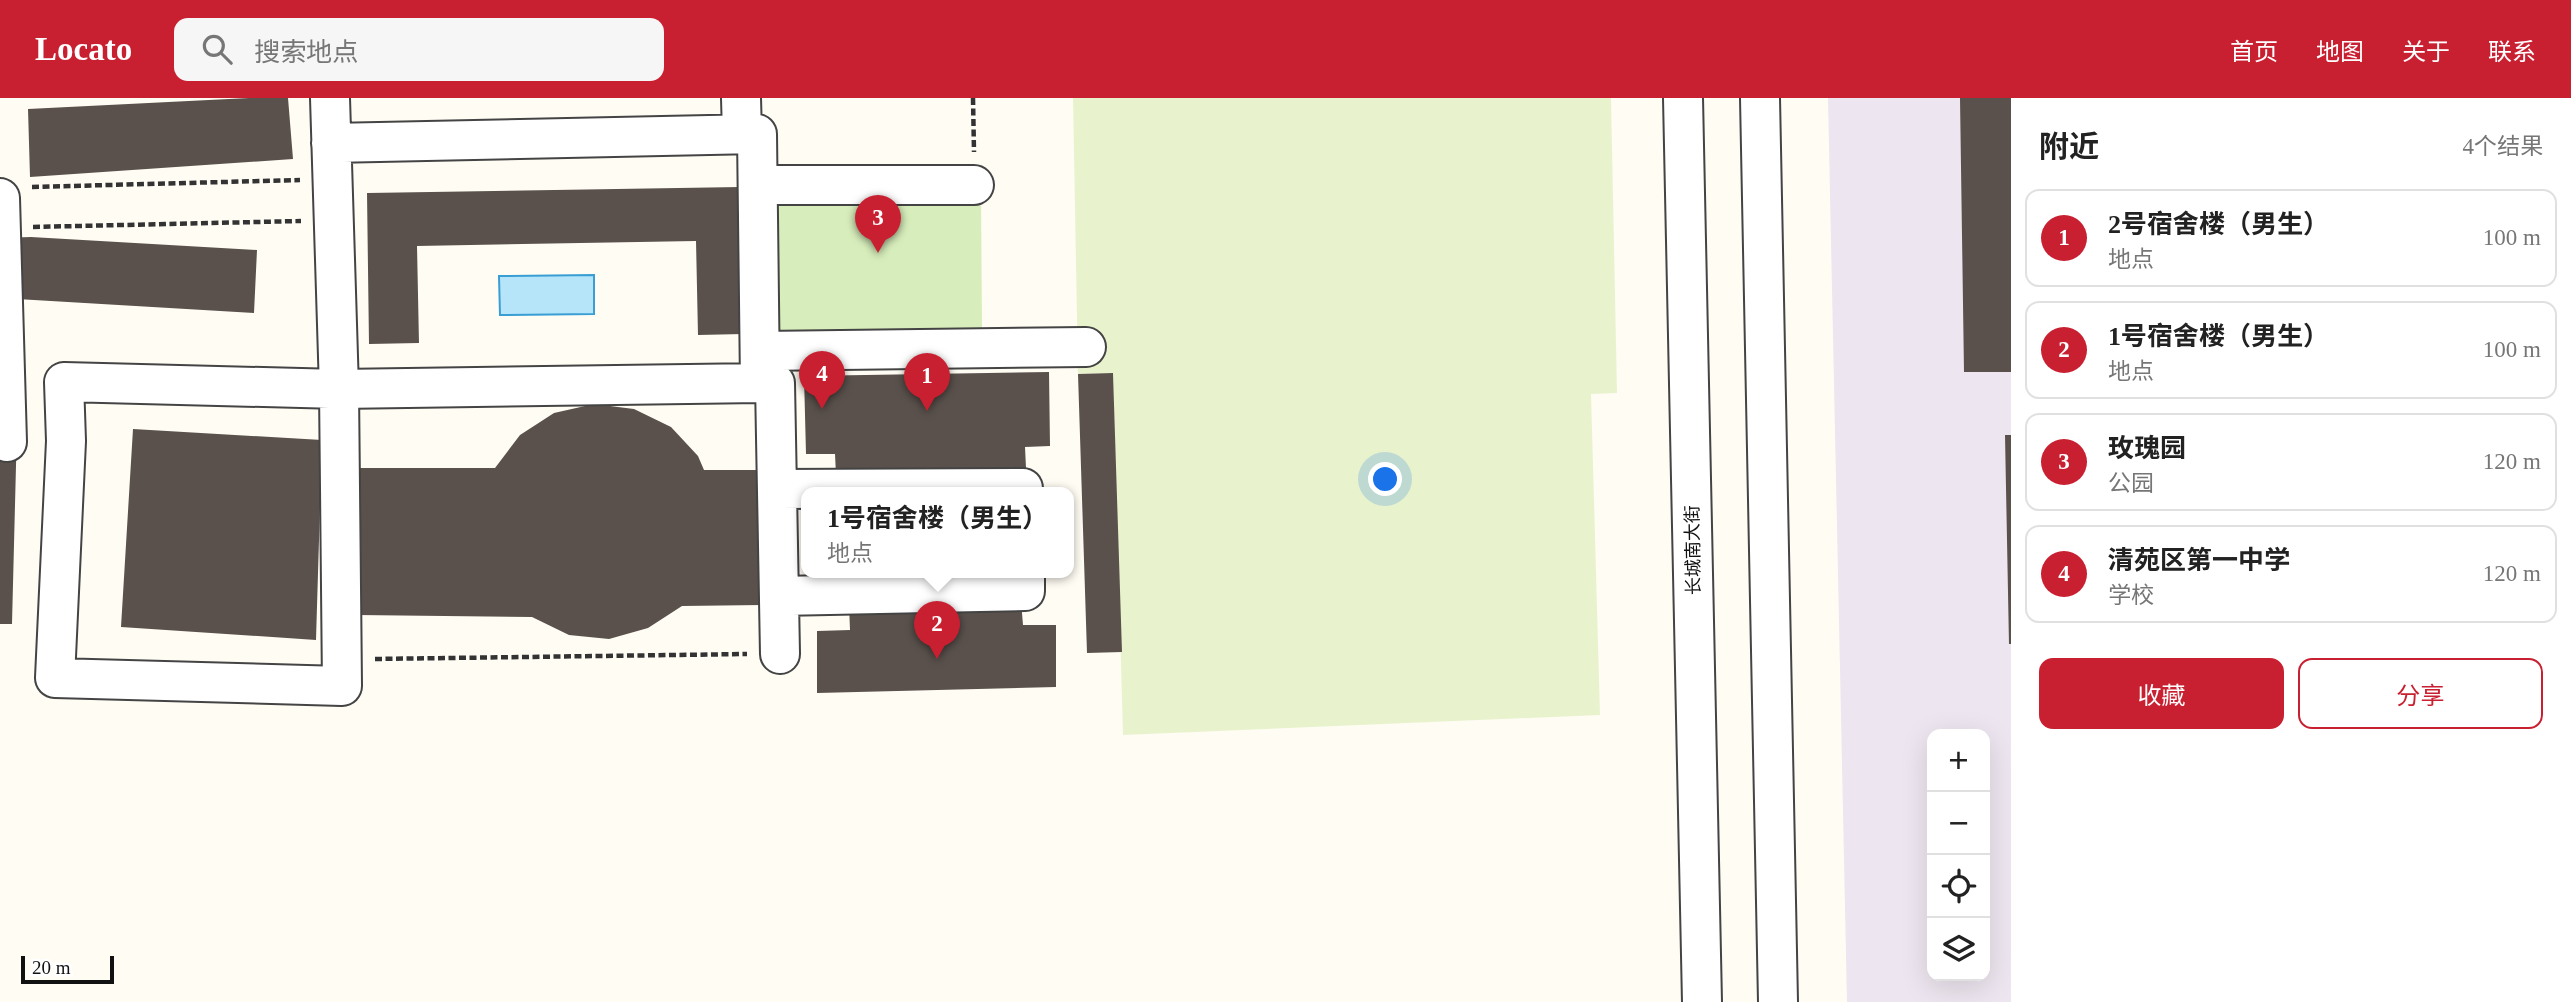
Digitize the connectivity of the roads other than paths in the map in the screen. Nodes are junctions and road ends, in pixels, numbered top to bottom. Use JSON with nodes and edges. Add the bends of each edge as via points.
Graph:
{"nodes":[{"id":1,"x":330,"y":98,"type":"edge"},
{"id":2,"x":1683,"y":98,"type":"edge"},
{"id":3,"x":1760,"y":98,"type":"edge"},
{"id":4,"x":742,"y":116,"type":"edge"},
{"id":5,"x":332,"y":161,"type":"junction"},
{"id":6,"x":974,"y":184,"type":"road end"},
{"id":7,"x":758,"y":185,"type":"junction"},
{"id":8,"x":14,"y":193,"type":"edge"},
{"id":9,"x":1,"y":228,"type":"edge"},
{"id":10,"x":1086,"y":347,"type":"dead end"},
{"id":11,"x":760,"y":367,"type":"junction"},
{"id":12,"x":339,"y":389,"type":"junction"},
{"id":13,"x":66,"y":441,"type":"junction"},
{"id":14,"x":4,"y":442,"type":"edge"},
{"id":15,"x":777,"y":489,"type":"junction"},
{"id":16,"x":801,"y":489,"type":"edge"},
{"id":17,"x":1025,"y":578,"type":"edge"},
{"id":18,"x":779,"y":596,"type":"junction"},
{"id":19,"x":780,"y":654,"type":"road end"},
{"id":20,"x":1702,"y":1002,"type":"edge"},
{"id":21,"x":1778,"y":1002,"type":"edge"}],
"edges":[{"from":1,"to":5,"type":"street"},
{"from":2,"to":20,"type":"street","name":"长城南大街"},
{"from":3,"to":21,"type":"street"},
{"from":4,"to":5,"type":"street"},
{"from":4,"to":7,"type":"street","via":[[757,134]]},
{"from":5,"to":12,"type":"street"},
{"from":6,"to":7,"type":"street"},
{"from":7,"to":11,"type":"street"},
{"from":8,"to":9,"type":"street"},
{"from":9,"to":14,"type":"street"},
{"from":10,"to":11,"type":"street"},
{"from":11,"to":12,"type":"street"},
{"from":11,"to":15,"type":"street","via":[[775,383]]},
{"from":12,"to":13,"type":"street","via":[[64,383]]},
{"from":12,"to":13,"type":"street","via":[[342,686],[55,678]]},
{"from":13,"to":14,"type":"street"},
{"from":15,"to":16,"type":"street"},
{"from":15,"to":18,"type":"street"},
{"from":17,"to":18,"type":"street","via":[[1025,591]]},
{"from":18,"to":19,"type":"street"}]}
